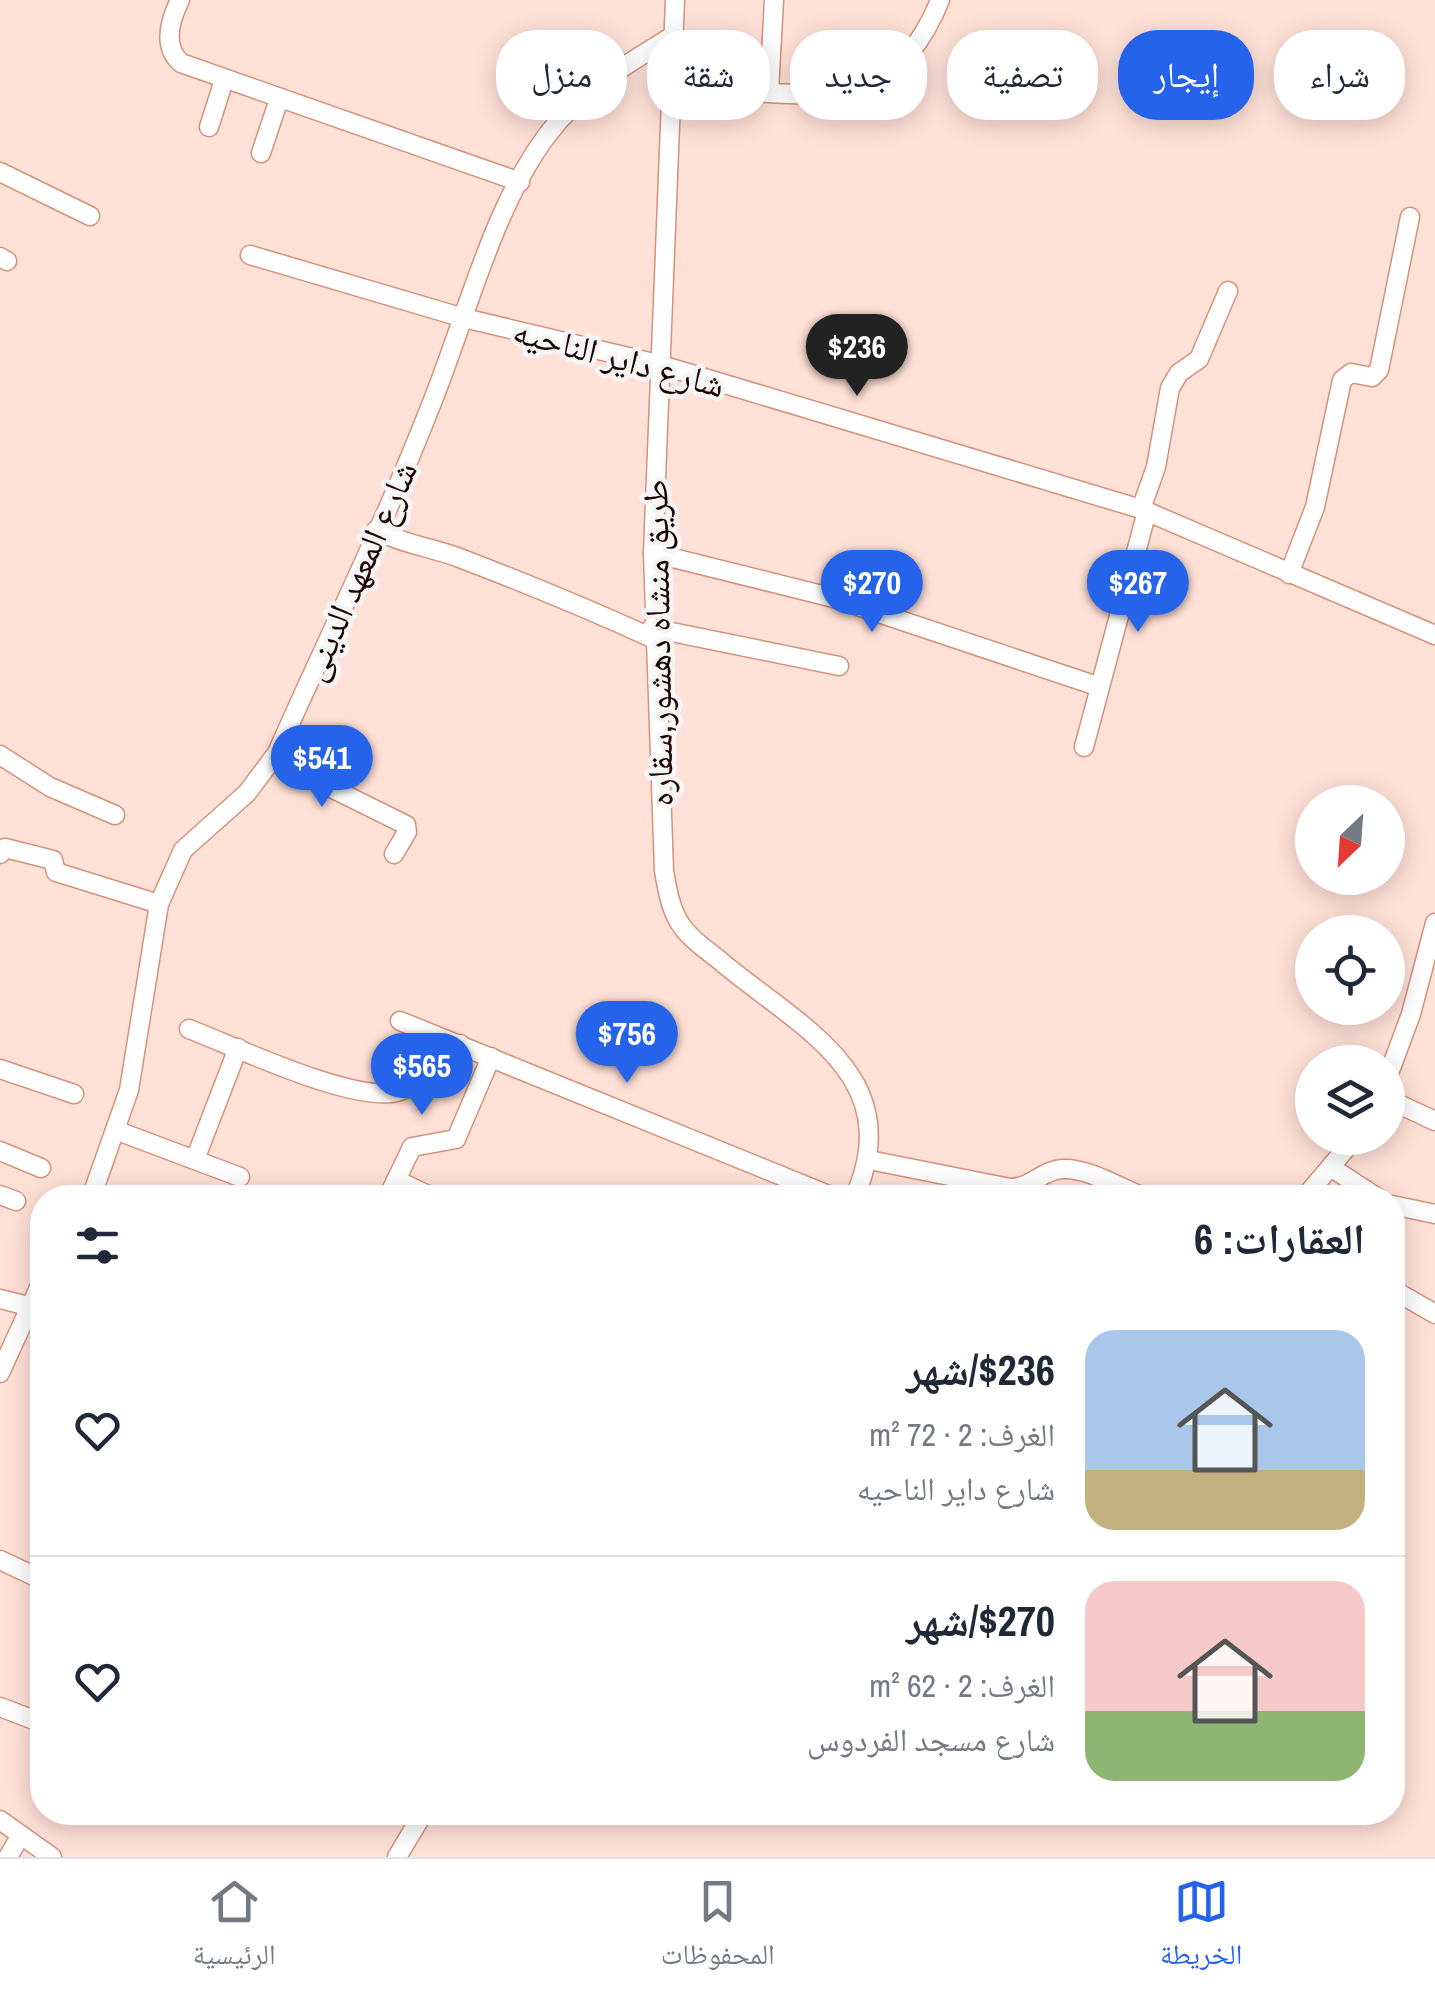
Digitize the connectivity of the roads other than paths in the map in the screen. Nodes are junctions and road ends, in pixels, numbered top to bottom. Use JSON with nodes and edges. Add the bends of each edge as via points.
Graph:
{"nodes":[{"id":1,"x":180,"y":0,"type":"edge"},
{"id":2,"x":675,"y":0,"type":"edge"},
{"id":3,"x":774,"y":0,"type":"edge"},
{"id":4,"x":940,"y":0,"type":"edge"},
{"id":5,"x":673,"y":30,"type":"edge"},
{"id":6,"x":647,"y":52,"type":"edge"},
{"id":7,"x":770,"y":73,"type":"edge"},
{"id":8,"x":224,"y":80,"type":"junction"},
{"id":9,"x":770,"y":91,"type":"edge"},
{"id":10,"x":279,"y":99,"type":"junction"},
{"id":11,"x":669,"y":120,"type":"edge"},
{"id":12,"x":209,"y":127,"type":"dead end"},
{"id":13,"x":261,"y":153,"type":"dead end"},
{"id":14,"x":0,"y":172,"type":"edge"},
{"id":15,"x":520,"y":182,"type":"junction"},
{"id":16,"x":90,"y":216,"type":"dead end"},
{"id":17,"x":1410,"y":217,"type":"dead end"},
{"id":18,"x":250,"y":255,"type":"dead end"},
{"id":19,"x":1228,"y":290,"type":"dead end"},
{"id":20,"x":464,"y":318,"type":"junction"},
{"id":21,"x":658,"y":364,"type":"junction"},
{"id":22,"x":1144,"y":510,"type":"junction"},
{"id":23,"x":376,"y":530,"type":"junction"},
{"id":24,"x":653,"y":552,"type":"junction"},
{"id":25,"x":1289,"y":574,"type":"junction"},
{"id":26,"x":652,"y":633,"type":"junction"},
{"id":27,"x":1435,"y":634,"type":"edge"},
{"id":28,"x":839,"y":666,"type":"dead end"},
{"id":29,"x":1100,"y":687,"type":"junction"},
{"id":30,"x":1084,"y":747,"type":"dead end"},
{"id":31,"x":0,"y":755,"type":"edge"},
{"id":32,"x":273,"y":759,"type":"junction"},
{"id":33,"x":115,"y":815,"type":"dead end"},
{"id":34,"x":0,"y":854,"type":"edge"},
{"id":35,"x":394,"y":854,"type":"dead end"},
{"id":36,"x":160,"y":904,"type":"junction"},
{"id":37,"x":1435,"y":923,"type":"edge"},
{"id":38,"x":400,"y":1021,"type":"dead end"},
{"id":39,"x":189,"y":1029,"type":"dead end"},
{"id":40,"x":460,"y":1044,"type":"junction"},
{"id":41,"x":1400,"y":1045,"type":"edge"},
{"id":42,"x":238,"y":1048,"type":"junction"},
{"id":43,"x":492,"y":1057,"type":"junction"},
{"id":44,"x":0,"y":1069,"type":"edge"},
{"id":45,"x":74,"y":1094,"type":"dead end"},
{"id":46,"x":1405,"y":1107,"type":"edge"},
{"id":47,"x":1435,"y":1121,"type":"edge"},
{"id":48,"x":115,"y":1130,"type":"junction"},
{"id":49,"x":0,"y":1152,"type":"edge"},
{"id":50,"x":1342,"y":1155,"type":"edge"},
{"id":51,"x":196,"y":1157,"type":"junction"},
{"id":52,"x":869,"y":1160,"type":"junction"},
{"id":53,"x":41,"y":1168,"type":"dead end"},
{"id":54,"x":1332,"y":1168,"type":"junction"},
{"id":55,"x":240,"y":1178,"type":"dead end"},
{"id":56,"x":96,"y":1185,"type":"edge"},
{"id":57,"x":394,"y":1185,"type":"edge"},
{"id":58,"x":804,"y":1185,"type":"edge"},
{"id":59,"x":859,"y":1185,"type":"edge"},
{"id":60,"x":995,"y":1185,"type":"edge"},
{"id":61,"x":1028,"y":1185,"type":"edge"},
{"id":62,"x":1112,"y":1185,"type":"edge"},
{"id":63,"x":1316,"y":1185,"type":"edge"},
{"id":64,"x":1358,"y":1185,"type":"edge"},
{"id":65,"x":1405,"y":1208,"type":"edge"},
{"id":66,"x":1435,"y":1214,"type":"edge"},
{"id":67,"x":1405,"y":1297,"type":"edge"},
{"id":68,"x":0,"y":1299,"type":"edge"},
{"id":69,"x":30,"y":1302,"type":"edge"},
{"id":70,"x":28,"y":1306,"type":"junction"},
{"id":71,"x":1435,"y":1314,"type":"edge"},
{"id":72,"x":0,"y":1373,"type":"edge"},
{"id":73,"x":0,"y":1560,"type":"edge"},
{"id":74,"x":30,"y":1574,"type":"edge"},
{"id":75,"x":0,"y":1707,"type":"edge"},
{"id":76,"x":30,"y":1718,"type":"edge"},
{"id":77,"x":0,"y":1820,"type":"edge"},
{"id":78,"x":416,"y":1825,"type":"edge"},
{"id":79,"x":21,"y":1835,"type":"junction"},
{"id":80,"x":8,"y":1857,"type":"edge"},
{"id":81,"x":52,"y":1857,"type":"edge"},
{"id":82,"x":397,"y":1857,"type":"edge"}],
"edges":[{"from":1,"to":8,"type":"street","via":[[170,25],[174,56]]},
{"from":2,"to":5,"type":"street","name":"طريق منشاه دهشور,سقاره"},
{"from":3,"to":7,"type":"street"},
{"from":4,"to":9,"type":"street","via":[[919,42],[868,86],[845,94]]},
{"from":6,"to":15,"type":"street","name":"شارع المعهد الدينى","via":[[562,116]]},
{"from":8,"to":10,"type":"street"},
{"from":8,"to":12,"type":"street"},
{"from":10,"to":13,"type":"street"},
{"from":10,"to":15,"type":"street"},
{"from":11,"to":21,"type":"street","name":"طريق منشاه دهشور,سقاره"},
{"from":14,"to":16,"type":"street"},
{"from":15,"to":20,"type":"street","name":"شارع المعهد الدينى"},
{"from":17,"to":25,"type":"street","via":[[1379,370],[1372,377],[1343,376],[1316,507]]},
{"from":18,"to":20,"type":"street","name":"شارع داير الناحيه"},
{"from":19,"to":22,"type":"street","via":[[1199,359],[1174,378]]},
{"from":20,"to":21,"type":"street","name":"شارع داير الناحيه"},
{"from":20,"to":23,"type":"street","name":"شارع المعهد الدينى"},
{"from":21,"to":22,"type":"street","name":"شارع داير الناحيه"},
{"from":21,"to":24,"type":"street","name":"طريق منشاه دهشور,سقاره"},
{"from":22,"to":25,"type":"street","name":"شارع داير الناحيه"},
{"from":22,"to":29,"type":"street"},
{"from":23,"to":26,"type":"street"},
{"from":23,"to":32,"type":"street","name":"شارع المعهد الدينى"},
{"from":24,"to":26,"type":"street","name":"طريق منشاه دهشور,سقاره"},
{"from":24,"to":29,"type":"street","via":[[834,598]]},
{"from":25,"to":27,"type":"street","name":"شارع داير الناحيه"},
{"from":26,"to":28,"type":"street"},
{"from":26,"to":52,"type":"street","name":"طريق منشاه دهشور,سقاره","via":[[664,871],[672,907],[690,936],[841,1060],[863,1098]]},
{"from":29,"to":30,"type":"street"},
{"from":31,"to":33,"type":"street","via":[[50,787]]},
{"from":32,"to":35,"type":"street","via":[[406,825]]},
{"from":32,"to":36,"type":"street","name":"شارع المعهد الدينى","via":[[183,850]]},
{"from":34,"to":36,"type":"street","via":[[5,848],[53,860],[56,872]]},
{"from":36,"to":48,"type":"street","name":"شارع المعهد الدينى","via":[[132,1071]]},
{"from":37,"to":41,"type":"street"},
{"from":38,"to":40,"type":"street"},
{"from":39,"to":42,"type":"street"},
{"from":40,"to":42,"type":"street","via":[[404,1090],[371,1096]]},
{"from":40,"to":43,"type":"street"},
{"from":42,"to":51,"type":"street"},
{"from":43,"to":57,"type":"street","via":[[456,1140],[416,1144]]},
{"from":43,"to":58,"type":"street"},
{"from":44,"to":45,"type":"street"},
{"from":46,"to":47,"type":"street"},
{"from":48,"to":51,"type":"street"},
{"from":48,"to":56,"type":"street","name":"شارع المعهد الدينى"},
{"from":49,"to":53,"type":"street"},
{"from":50,"to":54,"type":"street"},
{"from":51,"to":55,"type":"street"},
{"from":52,"to":59,"type":"street","name":"طريق منشاه دهشور,سقاره"},
{"from":52,"to":60,"type":"street"},
{"from":54,"to":63,"type":"street"},
{"from":54,"to":64,"type":"street"},
{"from":61,"to":62,"type":"street","via":[[1067,1168]]},
{"from":65,"to":66,"type":"street"},
{"from":67,"to":71,"type":"street"},
{"from":68,"to":70,"type":"street"},
{"from":69,"to":70,"type":"street"},
{"from":70,"to":72,"type":"street"},
{"from":73,"to":74,"type":"street"},
{"from":75,"to":76,"type":"street"},
{"from":77,"to":79,"type":"street"},
{"from":78,"to":82,"type":"street"},
{"from":79,"to":80,"type":"street"},
{"from":79,"to":81,"type":"street"}]}
